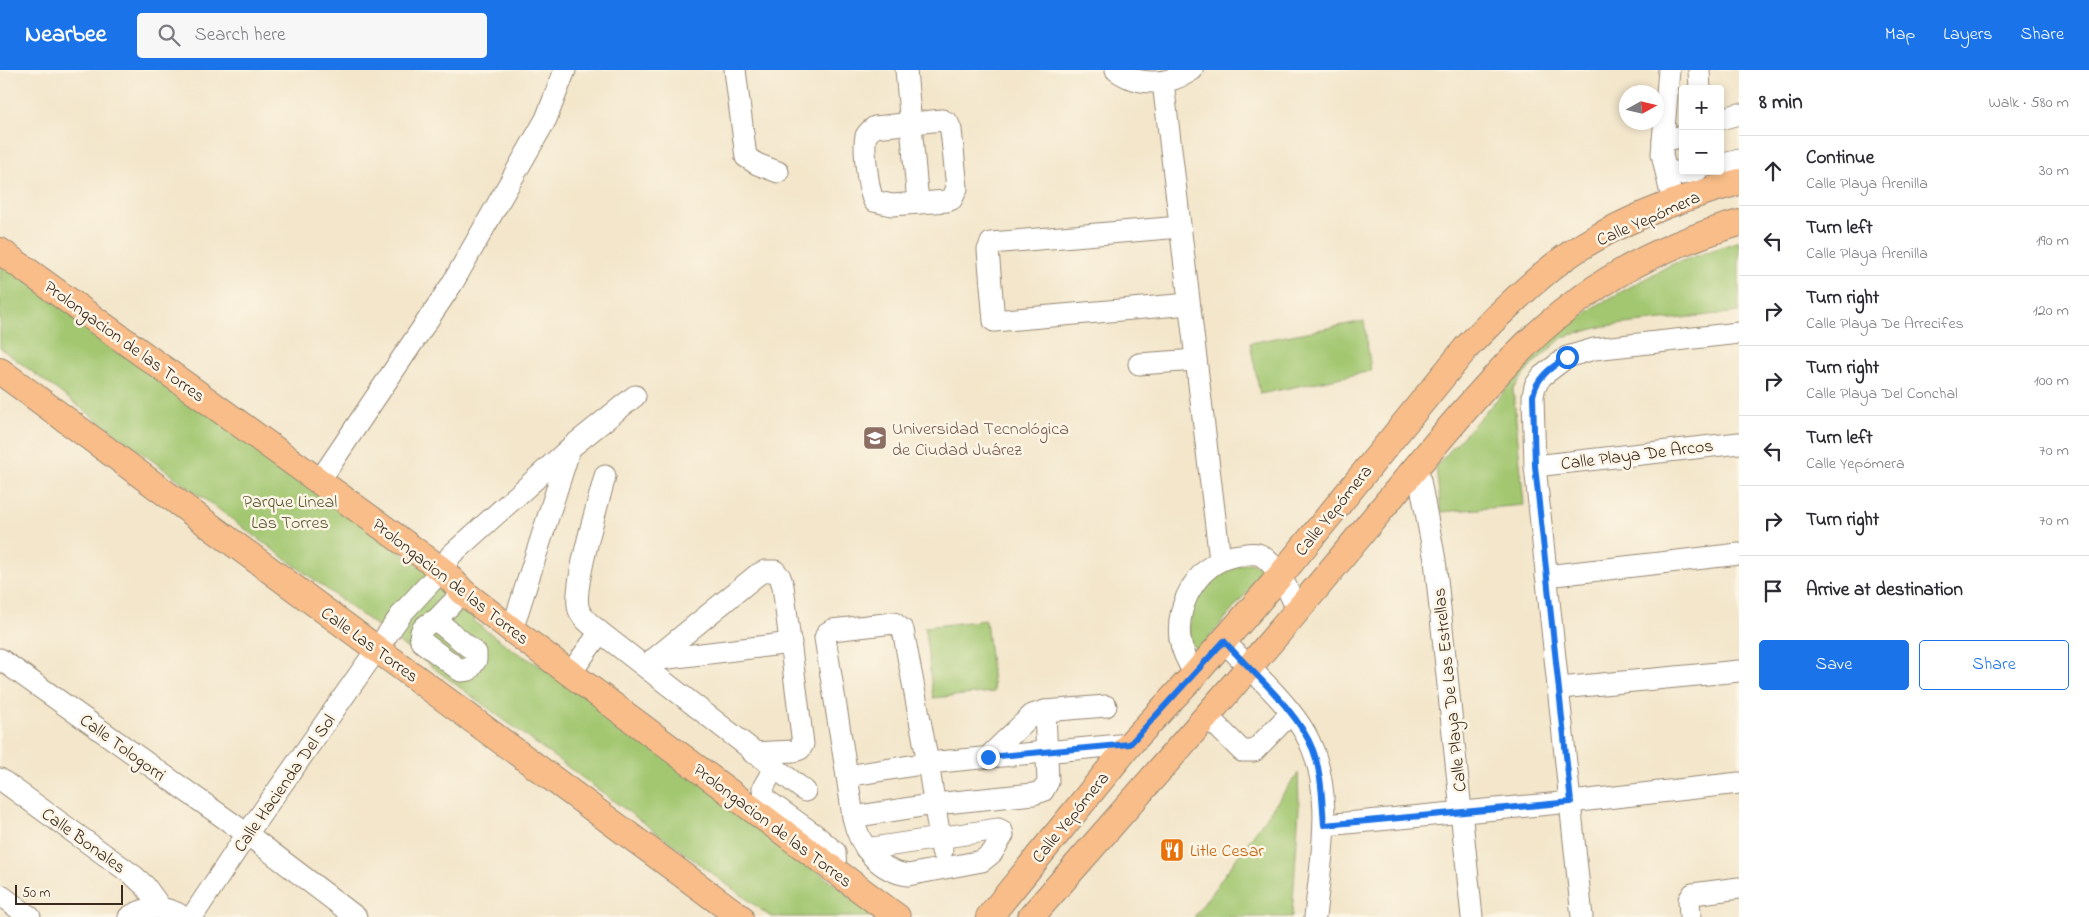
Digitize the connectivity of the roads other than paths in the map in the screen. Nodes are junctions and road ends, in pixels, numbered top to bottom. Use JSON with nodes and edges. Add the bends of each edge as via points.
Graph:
{"nodes":[{"id":1,"x":565,"y":70,"type":"edge"},
{"id":2,"x":735,"y":70,"type":"edge"},
{"id":3,"x":906,"y":70,"type":"edge"},
{"id":4,"x":1116,"y":70,"type":"edge"},
{"id":5,"x":1192,"y":70,"type":"edge"},
{"id":6,"x":1669,"y":70,"type":"edge"},
{"id":7,"x":1699,"y":70,"type":"edge"},
{"id":8,"x":1162,"y":82,"type":"junction"},
{"id":9,"x":1700,"y":85,"type":"edge"},
{"id":10,"x":1739,"y":114,"type":"edge"},
{"id":11,"x":1724,"y":118,"type":"edge"},
{"id":12,"x":911,"y":123,"type":"junction"},
{"id":13,"x":1673,"y":139,"type":"edge"},
{"id":14,"x":1739,"y":160,"type":"edge"},
{"id":15,"x":1724,"y":164,"type":"edge"},
{"id":16,"x":1666,"y":170,"type":"junction"},
{"id":17,"x":778,"y":172,"type":"dead end"},
{"id":18,"x":1679,"y":173,"type":"edge"},
{"id":19,"x":1739,"y":182,"type":"edge"},
{"id":20,"x":918,"y":203,"type":"junction"},
{"id":21,"x":1673,"y":203,"type":"junction"},
{"id":22,"x":1739,"y":223,"type":"edge"},
{"id":23,"x":1180,"y":227,"type":"junction"},
{"id":24,"x":0,"y":250,"type":"edge"},
{"id":25,"x":1189,"y":304,"type":"junction"},
{"id":26,"x":1739,"y":333,"type":"edge"},
{"id":27,"x":1196,"y":360,"type":"junction"},
{"id":28,"x":1139,"y":364,"type":"dead end"},
{"id":29,"x":0,"y":371,"type":"edge"},
{"id":30,"x":634,"y":396,"type":"dead end"},
{"id":31,"x":1739,"y":443,"type":"edge"},
{"id":32,"x":570,"y":448,"type":"junction"},
{"id":33,"x":1417,"y":464,"type":"junction"},
{"id":34,"x":1535,"y":466,"type":"junction"},
{"id":35,"x":605,"y":476,"type":"dead end"},
{"id":36,"x":320,"y":480,"type":"junction"},
{"id":37,"x":1739,"y":554,"type":"edge"},
{"id":38,"x":1220,"y":560,"type":"junction"},
{"id":39,"x":442,"y":570,"type":"junction"},
{"id":40,"x":1280,"y":576,"type":"junction"},
{"id":41,"x":1546,"y":576,"type":"junction"},
{"id":42,"x":463,"y":592,"type":"junction"},
{"id":43,"x":1298,"y":610,"type":"junction"},
{"id":44,"x":403,"y":612,"type":"junction"},
{"id":45,"x":512,"y":630,"type":"junction"},
{"id":46,"x":600,"y":632,"type":"junction"},
{"id":47,"x":1224,"y":641,"type":"junction"},
{"id":48,"x":791,"y":643,"type":"junction"},
{"id":49,"x":378,"y":650,"type":"junction"},
{"id":50,"x":0,"y":659,"type":"edge"},
{"id":51,"x":646,"y":661,"type":"junction"},
{"id":52,"x":1248,"y":668,"type":"junction"},
{"id":53,"x":1739,"y":671,"type":"edge"},
{"id":54,"x":570,"y":674,"type":"junction"},
{"id":55,"x":1195,"y":674,"type":"junction"},
{"id":56,"x":1560,"y":688,"type":"junction"},
{"id":57,"x":1106,"y":706,"type":"dead end"},
{"id":58,"x":1045,"y":711,"type":"junction"},
{"id":59,"x":1291,"y":713,"type":"junction"},
{"id":60,"x":1206,"y":716,"type":"junction"},
{"id":61,"x":1130,"y":744,"type":"junction"},
{"id":62,"x":1048,"y":752,"type":"junction"},
{"id":63,"x":753,"y":753,"type":"junction"},
{"id":64,"x":988,"y":757,"type":"junction"},
{"id":65,"x":928,"y":763,"type":"junction"},
{"id":66,"x":774,"y":768,"type":"junction"},
{"id":67,"x":847,"y":776,"type":"junction"},
{"id":68,"x":0,"y":779,"type":"edge"},
{"id":69,"x":1739,"y":783,"type":"edge"},
{"id":70,"x":805,"y":791,"type":"dead end"},
{"id":71,"x":1571,"y":802,"type":"junction"},
{"id":72,"x":935,"y":804,"type":"junction"},
{"id":73,"x":1462,"y":812,"type":"junction"},
{"id":74,"x":853,"y":817,"type":"junction"},
{"id":75,"x":1324,"y":825,"type":"junction"},
{"id":76,"x":247,"y":834,"type":"junction"},
{"id":77,"x":940,"y":837,"type":"junction"},
{"id":78,"x":866,"y":849,"type":"junction"},
{"id":79,"x":944,"y":867,"type":"junction"},
{"id":80,"x":836,"y":872,"type":"junction"},
{"id":81,"x":1739,"y":888,"type":"edge"},
{"id":82,"x":0,"y":895,"type":"edge"},
{"id":83,"x":161,"y":908,"type":"junction"},
{"id":84,"x":1034,"y":916,"type":"edge"},
{"id":85,"x":30,"y":917,"type":"edge"},
{"id":86,"x":129,"y":917,"type":"edge"},
{"id":87,"x":183,"y":917,"type":"edge"},
{"id":88,"x":192,"y":917,"type":"edge"},
{"id":89,"x":356,"y":917,"type":"edge"},
{"id":90,"x":740,"y":917,"type":"edge"},
{"id":91,"x":897,"y":917,"type":"edge"},
{"id":92,"x":989,"y":917,"type":"edge"},
{"id":93,"x":1315,"y":917,"type":"edge"},
{"id":94,"x":1472,"y":917,"type":"edge"},
{"id":95,"x":1582,"y":917,"type":"edge"},
{"id":96,"x":1690,"y":917,"type":"edge"}],
"edges":[{"from":1,"to":36,"type":"street","via":[[546,118],[452,284]]},
{"from":2,"to":17,"type":"street","via":[[746,156]]},
{"from":3,"to":12,"type":"street"},
{"from":4,"to":8,"type":"street","via":[[1141,81]]},
{"from":5,"to":8,"type":"street"},
{"from":6,"to":13,"type":"street"},
{"from":7,"to":9,"type":"street"},
{"from":8,"to":23,"type":"street"},
{"from":10,"to":11,"type":"street"},
{"from":12,"to":20,"type":"street"},
{"from":12,"to":20,"type":"street","via":[[942,120],[948,123],[957,180],[952,198]]},
{"from":12,"to":20,"type":"street","via":[[874,127],[867,134],[870,190],[877,203]]},
{"from":13,"to":16,"type":"street","via":[[1662,154]]},
{"from":14,"to":15,"type":"street"},
{"from":16,"to":18,"type":"street"},
{"from":16,"to":21,"type":"street"},
{"from":19,"to":21,"type":"main road","name":"Calle Yepómera"},
{"from":21,"to":40,"type":"main road","name":"Calle Yepómera","via":[[1614,229],[1557,264],[1509,304],[1466,348]]},
{"from":22,"to":33,"type":"main road","name":"Calle Yepómera","via":[[1677,244],[1572,304],[1502,367]]},
{"from":23,"to":25,"type":"street"},
{"from":23,"to":25,"type":"street","via":[[991,243],[988,250],[994,321]]},
{"from":24,"to":36,"type":"main road","name":"Prolongacion de las Torres"},
{"from":25,"to":27,"type":"street"},
{"from":26,"to":34,"type":"street","via":[[1594,349],[1567,357],[1553,366],[1534,386]]},
{"from":27,"to":28,"type":"street"},
{"from":27,"to":38,"type":"street"},
{"from":29,"to":49,"type":"main road","name":"Calle Las Torres"},
{"from":30,"to":32,"type":"street","name":"Calle Hacienda Del Sol"},
{"from":31,"to":34,"type":"street","name":"Calle Playa De Arcos"},
{"from":32,"to":39,"type":"street","name":"Calle Hacienda Del Sol","via":[[451,555]]},
{"from":32,"to":45,"type":"street"},
{"from":33,"to":43,"type":"main road","name":"Calle Yepómera"},
{"from":33,"to":73,"type":"street","name":"Calle Playa De Las Estrellas","via":[[1435,560]]},
{"from":34,"to":41,"type":"street"},
{"from":35,"to":46,"type":"street","via":[[577,602],[579,612]]},
{"from":36,"to":39,"type":"main road","name":"Prolongacion de las Torres"},
{"from":37,"to":41,"type":"street"},
{"from":38,"to":40,"type":"street","via":[[1258,555]]},
{"from":38,"to":55,"type":"street","via":[[1204,572],[1184,602],[1180,638]]},
{"from":39,"to":42,"type":"main road","name":"Prolongacion de las Torres"},
{"from":39,"to":44,"type":"street","name":"Calle Hacienda Del Sol"},
{"from":40,"to":43,"type":"street"},
{"from":40,"to":47,"type":"main road","name":"Calle Yepómera"},
{"from":41,"to":56,"type":"street"},
{"from":42,"to":44,"type":"street","via":[[430,623]]},
{"from":42,"to":45,"type":"main road","name":"Prolongacion de las Torres"},
{"from":43,"to":52,"type":"main road","name":"Calle Yepómera"},
{"from":44,"to":49,"type":"street","name":"Calle Hacienda Del Sol"},
{"from":45,"to":54,"type":"main road","name":"Prolongacion de las Torres"},
{"from":46,"to":51,"type":"street"},
{"from":46,"to":54,"type":"street"},
{"from":47,"to":52,"type":"street"},
{"from":47,"to":55,"type":"main road","name":"Calle Yepómera"},
{"from":48,"to":51,"type":"street"},
{"from":48,"to":51,"type":"street","via":[[780,577],[775,571],[765,571]]},
{"from":48,"to":63,"type":"street","via":[[803,744],[794,751]]},
{"from":49,"to":76,"type":"street","name":"Calle Hacienda Del Sol"},
{"from":49,"to":90,"type":"main road","name":"Calle Las Torres"},
{"from":50,"to":76,"type":"street","name":"Calle Tologorri"},
{"from":51,"to":63,"type":"street"},
{"from":52,"to":59,"type":"street"},
{"from":52,"to":60,"type":"main road","name":"Calle Yepómera"},
{"from":53,"to":56,"type":"street"},
{"from":54,"to":80,"type":"main road","name":"Prolongacion de las Torres"},
{"from":55,"to":61,"type":"main road","name":"Calle Yepómera"},
{"from":56,"to":71,"type":"street"},
{"from":57,"to":58,"type":"street"},
{"from":58,"to":62,"type":"street"},
{"from":58,"to":64,"type":"street","via":[[1021,723]]},
{"from":59,"to":60,"type":"street","via":[[1254,751],[1249,752],[1242,751]]},
{"from":59,"to":75,"type":"street","via":[[1314,751],[1321,780]]},
{"from":60,"to":84,"type":"main road","name":"Calle Yepómera"},
{"from":61,"to":62,"type":"street"},
{"from":61,"to":92,"type":"main road","name":"Calle Yepómera"},
{"from":62,"to":64,"type":"street"},
{"from":62,"to":72,"type":"street","via":[[1048,782],[1043,790],[1034,794]]},
{"from":63,"to":66,"type":"street"},
{"from":64,"to":65,"type":"street"},
{"from":65,"to":67,"type":"street"},
{"from":65,"to":67,"type":"street","via":[[901,626],[894,623],[840,629],[827,633],[825,638]]},
{"from":65,"to":72,"type":"street"},
{"from":66,"to":70,"type":"street"},
{"from":66,"to":80,"type":"street","via":[[763,788],[765,799],[835,852]]},
{"from":67,"to":74,"type":"street"},
{"from":68,"to":83,"type":"street","name":"Calle Bonales","via":[[134,876]]},
{"from":69,"to":71,"type":"street"},
{"from":71,"to":73,"type":"street"},
{"from":71,"to":95,"type":"street"},
{"from":72,"to":74,"type":"street"},
{"from":72,"to":77,"type":"street"},
{"from":73,"to":75,"type":"street"},
{"from":73,"to":94,"type":"street","name":"Calle Playa De Las Estrellas"},
{"from":74,"to":78,"type":"street"},
{"from":75,"to":93,"type":"street"},
{"from":76,"to":88,"type":"street","name":"Calle Hacienda Del Sol"},
{"from":76,"to":89,"type":"street","name":"Calle Tologorri"},
{"from":77,"to":78,"type":"street"},
{"from":77,"to":79,"type":"street"},
{"from":77,"to":79,"type":"street","via":[[998,829],[1003,835],[988,858]]},
{"from":78,"to":79,"type":"street","via":[[885,867],[897,873],[908,875]]},
{"from":80,"to":91,"type":"main road","name":"Prolongacion de las Torres"},
{"from":81,"to":96,"type":"street","via":[[1691,896]]},
{"from":82,"to":85,"type":"street"},
{"from":83,"to":86,"type":"street","via":[[145,909]]},
{"from":83,"to":87,"type":"street"}]}
